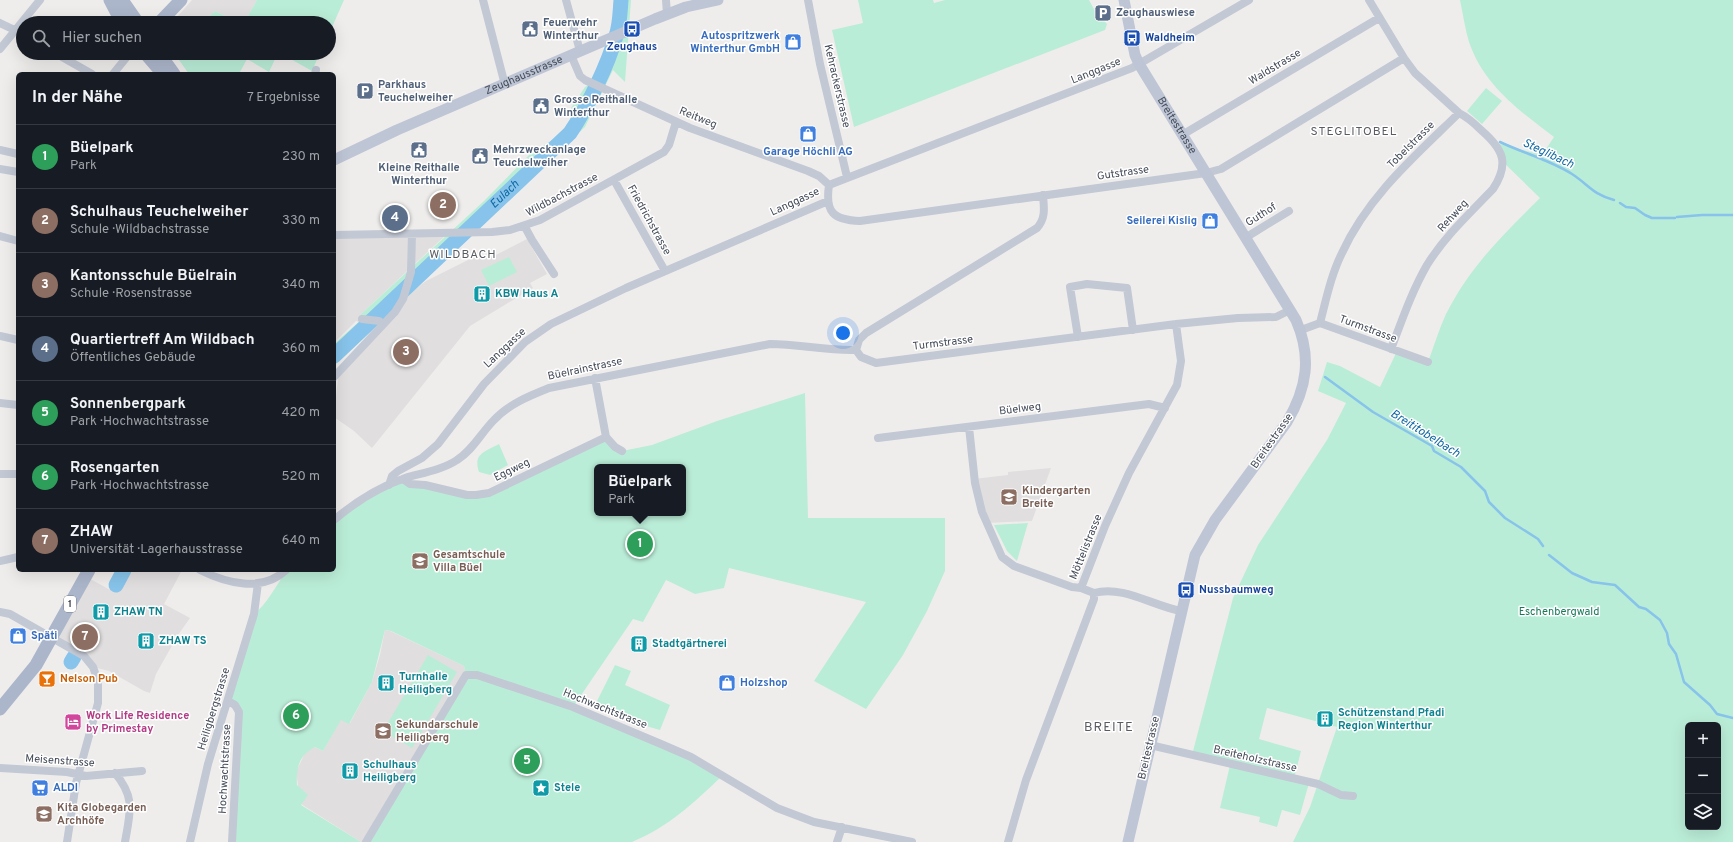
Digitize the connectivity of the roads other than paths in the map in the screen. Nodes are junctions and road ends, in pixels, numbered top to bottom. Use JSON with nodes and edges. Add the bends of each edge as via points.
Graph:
{"nodes":[{"id":1,"x":40,"y":0,"type":"edge"},
{"id":2,"x":110,"y":0,"type":"edge"},
{"id":3,"x":122,"y":0,"type":"edge"},
{"id":4,"x":181,"y":0,"type":"edge"},
{"id":5,"x":483,"y":0,"type":"edge"},
{"id":6,"x":566,"y":0,"type":"edge"},
{"id":7,"x":666,"y":0,"type":"edge"},
{"id":8,"x":718,"y":0,"type":"edge"},
{"id":9,"x":808,"y":0,"type":"edge"},
{"id":10,"x":1124,"y":0,"type":"edge"},
{"id":11,"x":1249,"y":0,"type":"edge"},
{"id":12,"x":1369,"y":0,"type":"edge"},
{"id":13,"x":667,"y":14,"type":"junction"},
{"id":14,"x":30,"y":16,"type":"edge"},
{"id":15,"x":118,"y":16,"type":"edge"},
{"id":16,"x":133,"y":16,"type":"edge"},
{"id":17,"x":166,"y":16,"type":"edge"},
{"id":18,"x":1379,"y":18,"type":"junction"},
{"id":19,"x":0,"y":23,"type":"edge"},
{"id":20,"x":16,"y":31,"type":"edge"},
{"id":21,"x":16,"y":35,"type":"edge"},
{"id":22,"x":0,"y":49,"type":"edge"},
{"id":23,"x":576,"y":53,"type":"junction"},
{"id":24,"x":1404,"y":58,"type":"junction"},
{"id":25,"x":67,"y":60,"type":"edge"},
{"id":26,"x":124,"y":60,"type":"edge"},
{"id":27,"x":151,"y":60,"type":"edge"},
{"id":28,"x":164,"y":60,"type":"edge"},
{"id":29,"x":1139,"y":64,"type":"junction"},
{"id":30,"x":88,"y":72,"type":"edge"},
{"id":31,"x":115,"y":72,"type":"edge"},
{"id":32,"x":161,"y":72,"type":"edge"},
{"id":33,"x":173,"y":72,"type":"edge"},
{"id":34,"x":505,"y":85,"type":"junction"},
{"id":35,"x":1459,"y":113,"type":"junction"},
{"id":36,"x":676,"y":122,"type":"junction"},
{"id":37,"x":1182,"y":135,"type":"junction"},
{"id":38,"x":0,"y":150,"type":"edge"},
{"id":39,"x":16,"y":154,"type":"edge"},
{"id":40,"x":336,"y":159,"type":"edge"},
{"id":41,"x":0,"y":169,"type":"edge"},
{"id":42,"x":16,"y":172,"type":"edge"},
{"id":43,"x":1206,"y":172,"type":"junction"},
{"id":44,"x":847,"y":177,"type":"junction"},
{"id":45,"x":614,"y":180,"type":"junction"},
{"id":46,"x":830,"y":185,"type":"junction"},
{"id":47,"x":1043,"y":195,"type":"junction"},
{"id":48,"x":828,"y":201,"type":"junction"},
{"id":49,"x":1289,"y":211,"type":"dead end"},
{"id":50,"x":525,"y":226,"type":"junction"},
{"id":51,"x":412,"y":234,"type":"junction"},
{"id":52,"x":336,"y":235,"type":"edge"},
{"id":53,"x":0,"y":236,"type":"edge"},
{"id":54,"x":1245,"y":238,"type":"junction"},
{"id":55,"x":16,"y":240,"type":"edge"},
{"id":56,"x":665,"y":271,"type":"junction"},
{"id":57,"x":554,"y":274,"type":"dead end"},
{"id":58,"x":1290,"y":310,"type":"junction"},
{"id":59,"x":362,"y":319,"type":"dead end"},
{"id":60,"x":379,"y":321,"type":"dead end"},
{"id":61,"x":1320,"y":323,"type":"junction"},
{"id":62,"x":1176,"y":324,"type":"junction"},
{"id":63,"x":1133,"y":330,"type":"junction"},
{"id":64,"x":1301,"y":330,"type":"junction"},
{"id":65,"x":0,"y":336,"type":"edge"},
{"id":66,"x":1078,"y":337,"type":"junction"},
{"id":67,"x":16,"y":340,"type":"edge"},
{"id":68,"x":1391,"y":349,"type":"junction"},
{"id":69,"x":856,"y":350,"type":"junction"},
{"id":70,"x":1428,"y":362,"type":"dead end"},
{"id":71,"x":336,"y":375,"type":"edge"},
{"id":72,"x":595,"y":378,"type":"junction"},
{"id":73,"x":0,"y":403,"type":"edge"},
{"id":74,"x":16,"y":405,"type":"edge"},
{"id":75,"x":1165,"y":408,"type":"junction"},
{"id":76,"x":969,"y":427,"type":"junction"},
{"id":77,"x":606,"y":437,"type":"junction"},
{"id":78,"x":878,"y":438,"type":"dead end"},
{"id":79,"x":622,"y":451,"type":"dead end"},
{"id":80,"x":0,"y":474,"type":"edge"},
{"id":81,"x":16,"y":474,"type":"edge"},
{"id":82,"x":403,"y":479,"type":"junction"},
{"id":83,"x":389,"y":485,"type":"junction"},
{"id":84,"x":336,"y":519,"type":"edge"},
{"id":85,"x":16,"y":557,"type":"edge"},
{"id":86,"x":1,"y":559,"type":"edge"},
{"id":87,"x":88,"y":572,"type":"edge"},
{"id":88,"x":205,"y":572,"type":"edge"},
{"id":89,"x":283,"y":572,"type":"edge"},
{"id":90,"x":258,"y":583,"type":"junction"},
{"id":91,"x":1081,"y":588,"type":"junction"},
{"id":92,"x":1094,"y":593,"type":"junction"},
{"id":93,"x":1181,"y":610,"type":"junction"},
{"id":94,"x":0,"y":612,"type":"edge"},
{"id":95,"x":47,"y":634,"type":"junction"},
{"id":96,"x":228,"y":701,"type":"junction"},
{"id":97,"x":0,"y":708,"type":"edge"},
{"id":98,"x":1150,"y":745,"type":"junction"},
{"id":99,"x":0,"y":768,"type":"edge"},
{"id":100,"x":142,"y":771,"type":"dead end"},
{"id":101,"x":115,"y":773,"type":"junction"},
{"id":102,"x":78,"y":774,"type":"junction"},
{"id":103,"x":1354,"y":796,"type":"dead end"},
{"id":104,"x":842,"y":828,"type":"junction"},
{"id":105,"x":68,"y":842,"type":"edge"},
{"id":106,"x":125,"y":842,"type":"edge"},
{"id":107,"x":190,"y":842,"type":"edge"},
{"id":108,"x":232,"y":842,"type":"edge"},
{"id":109,"x":366,"y":842,"type":"edge"},
{"id":110,"x":837,"y":842,"type":"edge"},
{"id":111,"x":912,"y":842,"type":"edge"},
{"id":112,"x":1008,"y":842,"type":"edge"},
{"id":113,"x":1128,"y":842,"type":"edge"}],
"edges":[{"from":1,"to":14,"type":"street"},
{"from":2,"to":15,"type":"main road"},
{"from":3,"to":16,"type":"main road"},
{"from":4,"to":17,"type":"main road"},
{"from":5,"to":34,"type":"street"},
{"from":6,"to":23,"type":"street","name":"Reitweg"},
{"from":7,"to":13,"type":"street"},
{"from":8,"to":13,"type":"main road","name":"Zeughausstrasse"},
{"from":9,"to":44,"type":"street","name":"Kehrackerstrasse","via":[[820,64]]},
{"from":10,"to":29,"type":"main road","name":"Breitestrasse"},
{"from":11,"to":29,"type":"street","name":"Langgasse"},
{"from":12,"to":18,"type":"street"},
{"from":13,"to":23,"type":"main road","name":"Zeughausstrasse"},
{"from":18,"to":24,"type":"street"},
{"from":18,"to":37,"type":"street","name":"Waldstrasse"},
{"from":19,"to":20,"type":"street"},
{"from":21,"to":22,"type":"street"},
{"from":23,"to":34,"type":"main road","name":"Zeughausstrasse"},
{"from":23,"to":36,"type":"street","name":"Reitweg","via":[[580,76]]},
{"from":24,"to":35,"type":"street","via":[[1415,73]]},
{"from":24,"to":43,"type":"street","name":"Gutstrasse","via":[[1221,169]]},
{"from":25,"to":30,"type":"street"},
{"from":26,"to":31,"type":"street"},
{"from":27,"to":32,"type":"main road"},
{"from":28,"to":33,"type":"main road"},
{"from":29,"to":37,"type":"main road","name":"Breitestrasse"},
{"from":29,"to":44,"type":"street","name":"Langgasse","via":[[1094,84]]},
{"from":34,"to":40,"type":"main road","name":"Zeughausstrasse","via":[[404,127]]},
{"from":35,"to":61,"type":"street","name":"Tobelstrasse","via":[[1391,180],[1358,223],[1331,281]]},
{"from":35,"to":68,"type":"street","name":"Rehweg","via":[[1496,143],[1502,161],[1500,179],[1443,243],[1428,264],[1412,293]]},
{"from":36,"to":45,"type":"street","name":"Wildbachstrasse","via":[[669,145],[664,152]]},
{"from":36,"to":46,"type":"street","name":"Reitweg","via":[[808,171]]},
{"from":37,"to":43,"type":"main road","name":"Breitestrasse"},
{"from":38,"to":39,"type":"street"},
{"from":41,"to":42,"type":"street"},
{"from":43,"to":47,"type":"street","name":"Gutstrasse"},
{"from":43,"to":54,"type":"main road","name":"Breitestrasse"},
{"from":44,"to":46,"type":"street","name":"Langgasse"},
{"from":45,"to":50,"type":"street","name":"Wildbachstrasse"},
{"from":45,"to":56,"type":"street","name":"Friedrichstrasse"},
{"from":46,"to":48,"type":"street","name":"Langgasse"},
{"from":47,"to":48,"type":"street","name":"Gutstrasse","via":[[860,221],[839,218],[831,212]]},
{"from":47,"to":69,"type":"street","via":[[1044,214],[1037,228],[866,333]]},
{"from":48,"to":56,"type":"street","name":"Langgasse"},
{"from":49,"to":54,"type":"street","name":"Guthof"},
{"from":50,"to":51,"type":"street","name":"Wildbachstrasse","via":[[474,233]]},
{"from":50,"to":57,"type":"street"},
{"from":51,"to":52,"type":"street","name":"Wildbachstrasse"},
{"from":51,"to":71,"type":"street","via":[[411,272],[404,299]]},
{"from":53,"to":55,"type":"street"},
{"from":54,"to":58,"type":"main road","name":"Breitestrasse"},
{"from":56,"to":83,"type":"street","name":"Langgasse","via":[[551,324],[525,342],[484,384],[438,444],[422,458],[392,476]]},
{"from":58,"to":62,"type":"street","name":"Turmstrasse","via":[[1276,317]]},
{"from":58,"to":64,"type":"main road","name":"Breitestrasse"},
{"from":59,"to":60,"type":"street"},
{"from":61,"to":64,"type":"street"},
{"from":61,"to":68,"type":"street","name":"Turmstrasse"},
{"from":62,"to":63,"type":"street","name":"Turmstrasse"},
{"from":62,"to":75,"type":"street","name":"Möttelistrasse","via":[[1181,361],[1180,375]]},
{"from":63,"to":66,"type":"street","name":"Turmstrasse"},
{"from":63,"to":66,"type":"street","via":[[1127,288],[1087,284],[1070,287]]},
{"from":64,"to":93,"type":"main road","name":"Breitestrasse","via":[[1305,348],[1304,383],[1296,407],[1203,538],[1195,555]]},
{"from":65,"to":67,"type":"street"},
{"from":66,"to":69,"type":"street","name":"Turmstrasse","via":[[876,363],[861,357]]},
{"from":68,"to":70,"type":"street","name":"Turmstrasse"},
{"from":69,"to":72,"type":"street","name":"Büelrainstrasse","via":[[833,351],[795,344],[770,344]]},
{"from":72,"to":77,"type":"street"},
{"from":72,"to":82,"type":"street","name":"Büelrainstrasse","via":[[549,388],[518,401],[494,420],[472,448],[456,461]]},
{"from":73,"to":74,"type":"street"},
{"from":75,"to":76,"type":"street","name":"Büelweg","via":[[1149,404]]},
{"from":75,"to":91,"type":"street","name":"Möttelistrasse","via":[[1129,473]]},
{"from":76,"to":78,"type":"street","name":"Büelweg"},
{"from":76,"to":91,"type":"street","via":[[975,483],[982,512],[1002,557],[1014,566]]},
{"from":77,"to":79,"type":"street"},
{"from":77,"to":82,"type":"street","name":"Eggweg","via":[[489,493],[467,495],[410,484]]},
{"from":80,"to":81,"type":"street"},
{"from":82,"to":83,"type":"street","name":"Büelrainstrasse"},
{"from":83,"to":84,"type":"street","name":"Büelrainstrasse","via":[[380,488]]},
{"from":85,"to":86,"type":"street"},
{"from":87,"to":95,"type":"main road","number":"1"},
{"from":88,"to":90,"type":"street","via":[[225,581]]},
{"from":89,"to":90,"type":"street"},
{"from":90,"to":96,"type":"street","name":"Heiligbergstrasse","via":[[254,614]]},
{"from":91,"to":92,"type":"street","name":"Möttelistrasse"},
{"from":92,"to":93,"type":"street","via":[[1102,591],[1130,595]]},
{"from":92,"to":112,"type":"street","via":[[1094,599],[1026,780]]},
{"from":93,"to":98,"type":"main road","name":"Breitestrasse"},
{"from":94,"to":95,"type":"street","via":[[10,614]]},
{"from":95,"to":97,"type":"main road","number":"1","via":[[36,665]]},
{"from":95,"to":102,"type":"street","via":[[88,660],[98,681],[98,703]]},
{"from":96,"to":107,"type":"street","name":"Heiligbergstrasse","via":[[208,764]]},
{"from":96,"to":108,"type":"street","name":"Hochwachtstrasse","via":[[235,705],[238,712]]},
{"from":98,"to":103,"type":"street","name":"Breiteholzstrasse","via":[[1318,784],[1341,795]]},
{"from":98,"to":113,"type":"main road","name":"Breitestrasse"},
{"from":99,"to":102,"type":"street","name":"Meisenstrasse"},
{"from":100,"to":101,"type":"street","name":"Meisenstrasse"},
{"from":101,"to":102,"type":"street","name":"Meisenstrasse","via":[[86,776]]},
{"from":101,"to":106,"type":"street","via":[[126,787],[130,801]]},
{"from":102,"to":105,"type":"street"},
{"from":104,"to":109,"type":"street","name":"Hochwachtstrasse","via":[[814,822],[777,808],[690,757],[573,707],[477,675],[466,675]]},
{"from":104,"to":110,"type":"street"},
{"from":104,"to":111,"type":"street","name":"Hochwachtstrasse"}]}
